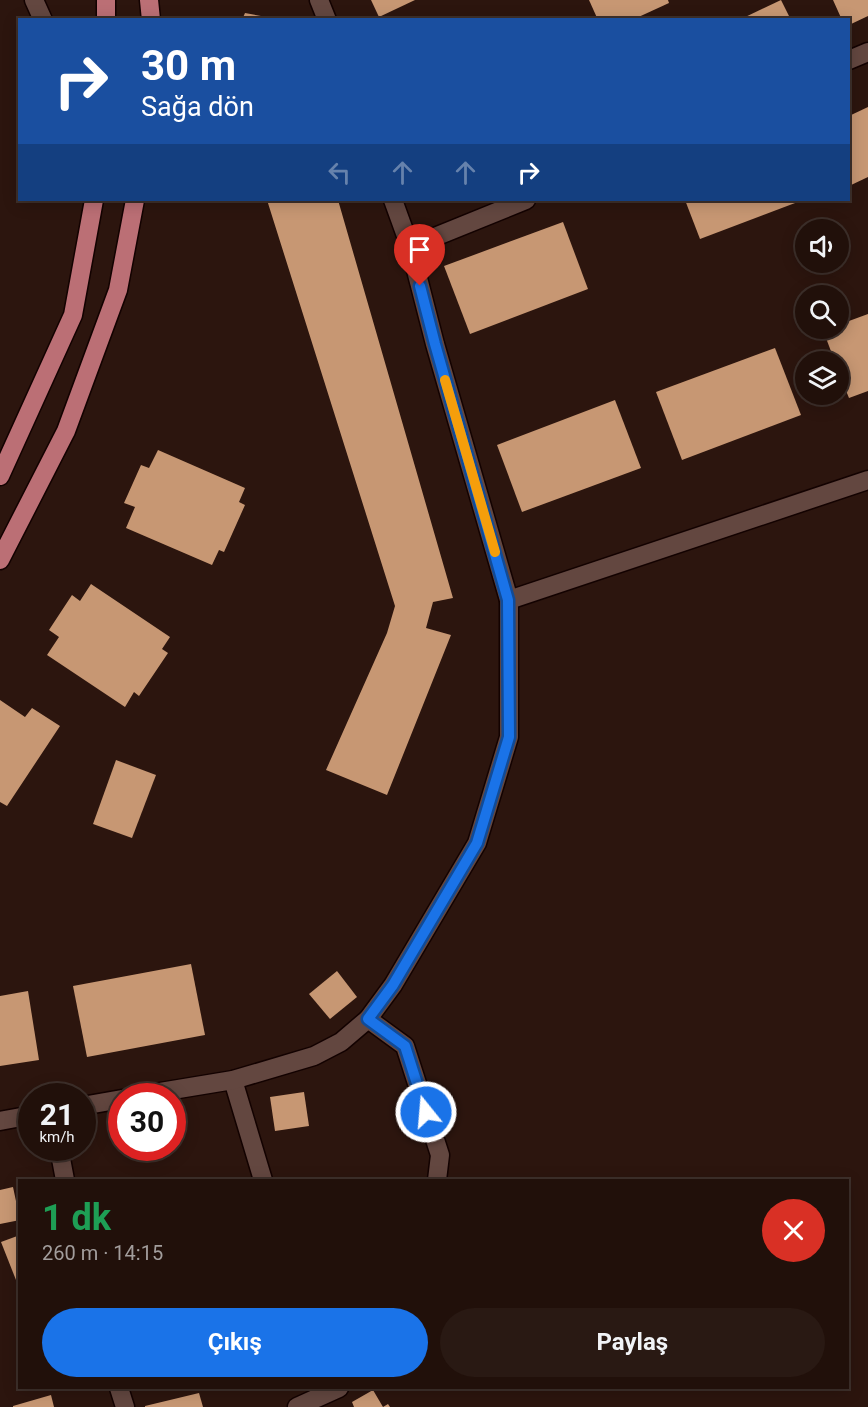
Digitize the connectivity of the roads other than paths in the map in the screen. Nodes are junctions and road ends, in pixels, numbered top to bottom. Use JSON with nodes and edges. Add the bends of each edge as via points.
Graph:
{"nodes":[{"id":1,"x":34,"y":0,"type":"edge"},
{"id":2,"x":106,"y":0,"type":"edge"},
{"id":3,"x":148,"y":0,"type":"edge"},
{"id":4,"x":319,"y":0,"type":"edge"},
{"id":5,"x":42,"y":18,"type":"edge"},
{"id":6,"x":106,"y":18,"type":"edge"},
{"id":7,"x":151,"y":18,"type":"edge"},
{"id":8,"x":326,"y":18,"type":"edge"},
{"id":9,"x":868,"y":52,"type":"edge"},
{"id":10,"x":850,"y":60,"type":"edge"},
{"id":11,"x":94,"y":201,"type":"edge"},
{"id":12,"x":135,"y":201,"type":"edge"},
{"id":13,"x":393,"y":201,"type":"edge"},
{"id":14,"x":524,"y":201,"type":"edge"},
{"id":15,"x":410,"y":247,"type":"junction"},
{"id":16,"x":0,"y":476,"type":"edge"},
{"id":17,"x":868,"y":480,"type":"edge"},
{"id":18,"x":0,"y":560,"type":"edge"},
{"id":19,"x":508,"y":600,"type":"junction"},
{"id":20,"x":368,"y":1019,"type":"junction"},
{"id":21,"x":233,"y":1080,"type":"junction"},
{"id":22,"x":186,"y":1088,"type":"edge"},
{"id":23,"x":18,"y":1118,"type":"edge"},
{"id":24,"x":0,"y":1121,"type":"edge"},
{"id":25,"x":61,"y":1161,"type":"edge"},
{"id":26,"x":65,"y":1179,"type":"edge"},
{"id":27,"x":263,"y":1179,"type":"edge"},
{"id":28,"x":437,"y":1179,"type":"edge"},
{"id":29,"x":119,"y":1389,"type":"edge"},
{"id":30,"x":330,"y":1394,"type":"edge"},
{"id":31,"x":124,"y":1407,"type":"edge"},
{"id":32,"x":297,"y":1407,"type":"edge"}],
"edges":[{"from":1,"to":5,"type":"street"},
{"from":2,"to":6,"type":"main road"},
{"from":3,"to":7,"type":"main road"},
{"from":4,"to":8,"type":"street"},
{"from":9,"to":10,"type":"street"},
{"from":11,"to":16,"type":"main road","via":[[73,315]]},
{"from":12,"to":18,"type":"main road","via":[[118,290],[66,431]]},
{"from":13,"to":15,"type":"street"},
{"from":14,"to":15,"type":"street"},
{"from":15,"to":19,"type":"street"},
{"from":17,"to":19,"type":"street"},
{"from":19,"to":20,"type":"street","via":[[509,737],[477,843],[393,985]]},
{"from":20,"to":21,"type":"street","via":[[341,1042],[314,1056]]},
{"from":20,"to":28,"type":"street","via":[[405,1046],[440,1155]]},
{"from":21,"to":22,"type":"street"},
{"from":21,"to":27,"type":"street"},
{"from":23,"to":24,"type":"street"},
{"from":25,"to":26,"type":"street"},
{"from":29,"to":31,"type":"street"},
{"from":30,"to":32,"type":"street"}]}
